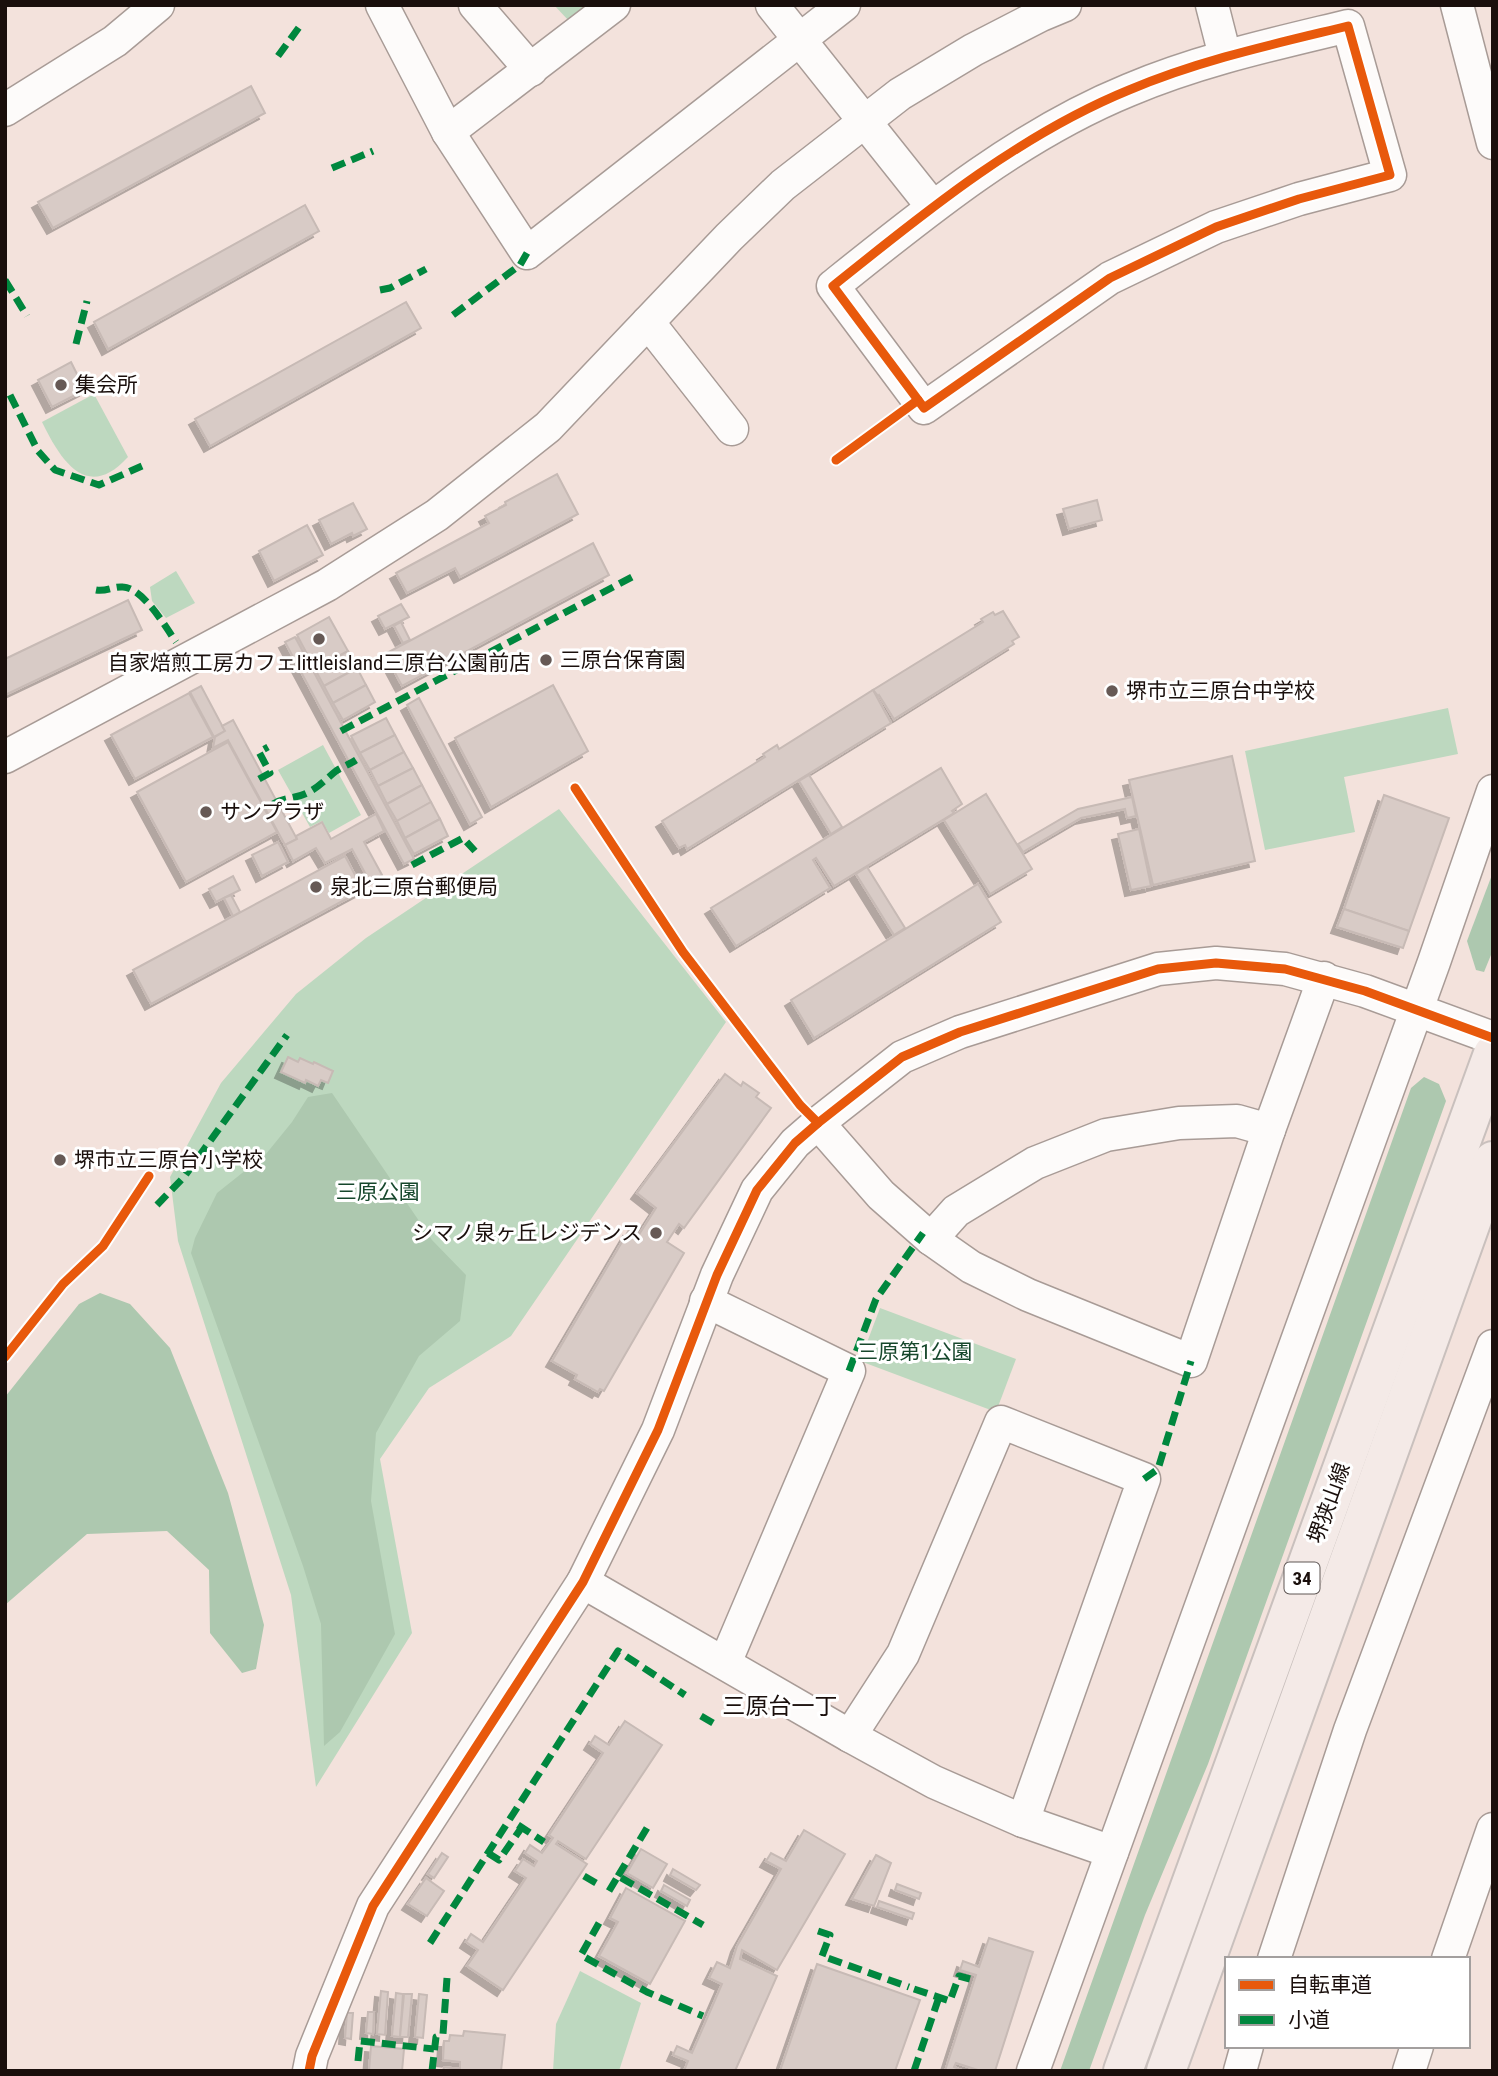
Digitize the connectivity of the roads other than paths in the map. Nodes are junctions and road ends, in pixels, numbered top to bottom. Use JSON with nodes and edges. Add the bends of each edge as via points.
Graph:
{"nodes":[{"id":1,"x":159,"y":5,"type":"edge"},
{"id":2,"x":382,"y":5,"type":"edge"},
{"id":3,"x":475,"y":5,"type":"edge"},
{"id":4,"x":614,"y":5,"type":"edge"},
{"id":5,"x":772,"y":5,"type":"edge"},
{"id":6,"x":844,"y":5,"type":"edge"},
{"id":7,"x":1065,"y":5,"type":"edge"},
{"id":8,"x":1212,"y":5,"type":"edge"},
{"id":9,"x":1457,"y":5,"type":"edge"},
{"id":10,"x":799,"y":39,"type":"junction"},
{"id":11,"x":1225,"y":56,"type":"junction"},
{"id":12,"x":531,"y":70,"type":"junction"},
{"id":13,"x":5,"y":110,"type":"edge"},
{"id":14,"x":864,"y":121,"type":"junction"},
{"id":15,"x":448,"y":132,"type":"junction"},
{"id":16,"x":1493,"y":143,"type":"edge"},
{"id":17,"x":932,"y":206,"type":"junction"},
{"id":18,"x":648,"y":322,"type":"junction"},
{"id":19,"x":732,"y":429,"type":"dead end"},
{"id":20,"x":5,"y":757,"type":"edge"},
{"id":21,"x":1493,"y":791,"type":"edge"},
{"id":22,"x":1324,"y":978,"type":"junction"},
{"id":23,"x":1416,"y":1010,"type":"junction"},
{"id":24,"x":1493,"y":1038,"type":"edge"},
{"id":25,"x":1487,"y":1070,"type":"edge"},
{"id":26,"x":818,"y":1123,"type":"junction"},
{"id":27,"x":1269,"y":1130,"type":"junction"},
{"id":28,"x":1493,"y":1161,"type":"edge"},
{"id":29,"x":931,"y":1240,"type":"junction"},
{"id":30,"x":706,"y":1301,"type":"junction"},
{"id":31,"x":1493,"y":1346,"type":"edge"},
{"id":32,"x":1485,"y":1383,"type":"edge"},
{"id":33,"x":583,"y":1582,"type":"junction"},
{"id":34,"x":725,"y":1663,"type":"junction"},
{"id":35,"x":850,"y":1736,"type":"junction"},
{"id":36,"x":1023,"y":1821,"type":"junction"},
{"id":37,"x":1493,"y":1829,"type":"edge"},
{"id":38,"x":1112,"y":1852,"type":"junction"},
{"id":39,"x":1275,"y":1957,"type":"edge"},
{"id":40,"x":1449,"y":1957,"type":"edge"},
{"id":41,"x":1246,"y":2048,"type":"edge"},
{"id":42,"x":1416,"y":2048,"type":"edge"},
{"id":43,"x":309,"y":2071,"type":"edge"},
{"id":44,"x":1032,"y":2071,"type":"edge"},
{"id":45,"x":1123,"y":2071,"type":"edge"},
{"id":46,"x":1166,"y":2071,"type":"edge"},
{"id":47,"x":1240,"y":2071,"type":"edge"},
{"id":48,"x":1409,"y":2071,"type":"edge"}],
"edges":[{"from":1,"to":13,"type":"street","via":[[115,41]]},
{"from":2,"to":15,"type":"street"},
{"from":3,"to":12,"type":"street"},
{"from":4,"to":12,"type":"street"},
{"from":5,"to":10,"type":"street"},
{"from":6,"to":10,"type":"street"},
{"from":7,"to":14,"type":"street","via":[[973,50]]},
{"from":8,"to":11,"type":"street"},
{"from":9,"to":16,"type":"street"},
{"from":10,"to":14,"type":"street"},
{"from":10,"to":15,"type":"street","via":[[527,253]]},
{"from":11,"to":17,"type":"street","via":[[1128,90],[1045,131]]},
{"from":11,"to":17,"type":"street","via":[[1348,26],[1390,175],[1216,227],[1110,278],[924,408],[833,286]]},
{"from":12,"to":15,"type":"street"},
{"from":14,"to":17,"type":"street"},
{"from":14,"to":18,"type":"street","via":[[783,185]]},
{"from":18,"to":19,"type":"street"},
{"from":18,"to":20,"type":"street","via":[[548,426],[419,527],[327,585]]},
{"from":21,"to":23,"type":"street"},
{"from":22,"to":23,"type":"street"},
{"from":22,"to":26,"type":"street","via":[[1216,962],[1158,969],[960,1032],[902,1057]]},
{"from":22,"to":27,"type":"street"},
{"from":23,"to":24,"type":"street"},
{"from":23,"to":38,"type":"street"},
{"from":25,"to":45,"type":"main road","name":"堺狭山線","number":"34"},
{"from":26,"to":29,"type":"street","via":[[881,1195]]},
{"from":26,"to":30,"type":"street","via":[[795,1143],[757,1190]]},
{"from":27,"to":29,"type":"street","via":[[1237,1121],[1180,1123],[1106,1135],[1035,1163],[956,1211]]},
{"from":27,"to":29,"type":"street","via":[[1191,1361],[1028,1295],[971,1268]]},
{"from":28,"to":46,"type":"main road","name":"堺狭山線","number":"34"},
{"from":30,"to":33,"type":"street","via":[[658,1430]]},
{"from":30,"to":34,"type":"street","via":[[849,1371]]},
{"from":31,"to":32,"type":"street"},
{"from":32,"to":39,"type":"street","via":[[1350,1730]]},
{"from":33,"to":34,"type":"street"},
{"from":33,"to":43,"type":"street","via":[[373,1906]]},
{"from":34,"to":35,"type":"street"},
{"from":35,"to":36,"type":"street","via":[[934,1782]]},
{"from":35,"to":36,"type":"street","via":[[902,1654],[1001,1422],[1144,1479]]},
{"from":36,"to":38,"type":"street"},
{"from":37,"to":40,"type":"street"},
{"from":38,"to":44,"type":"street"},
{"from":41,"to":47,"type":"street"},
{"from":42,"to":48,"type":"street"}]}
